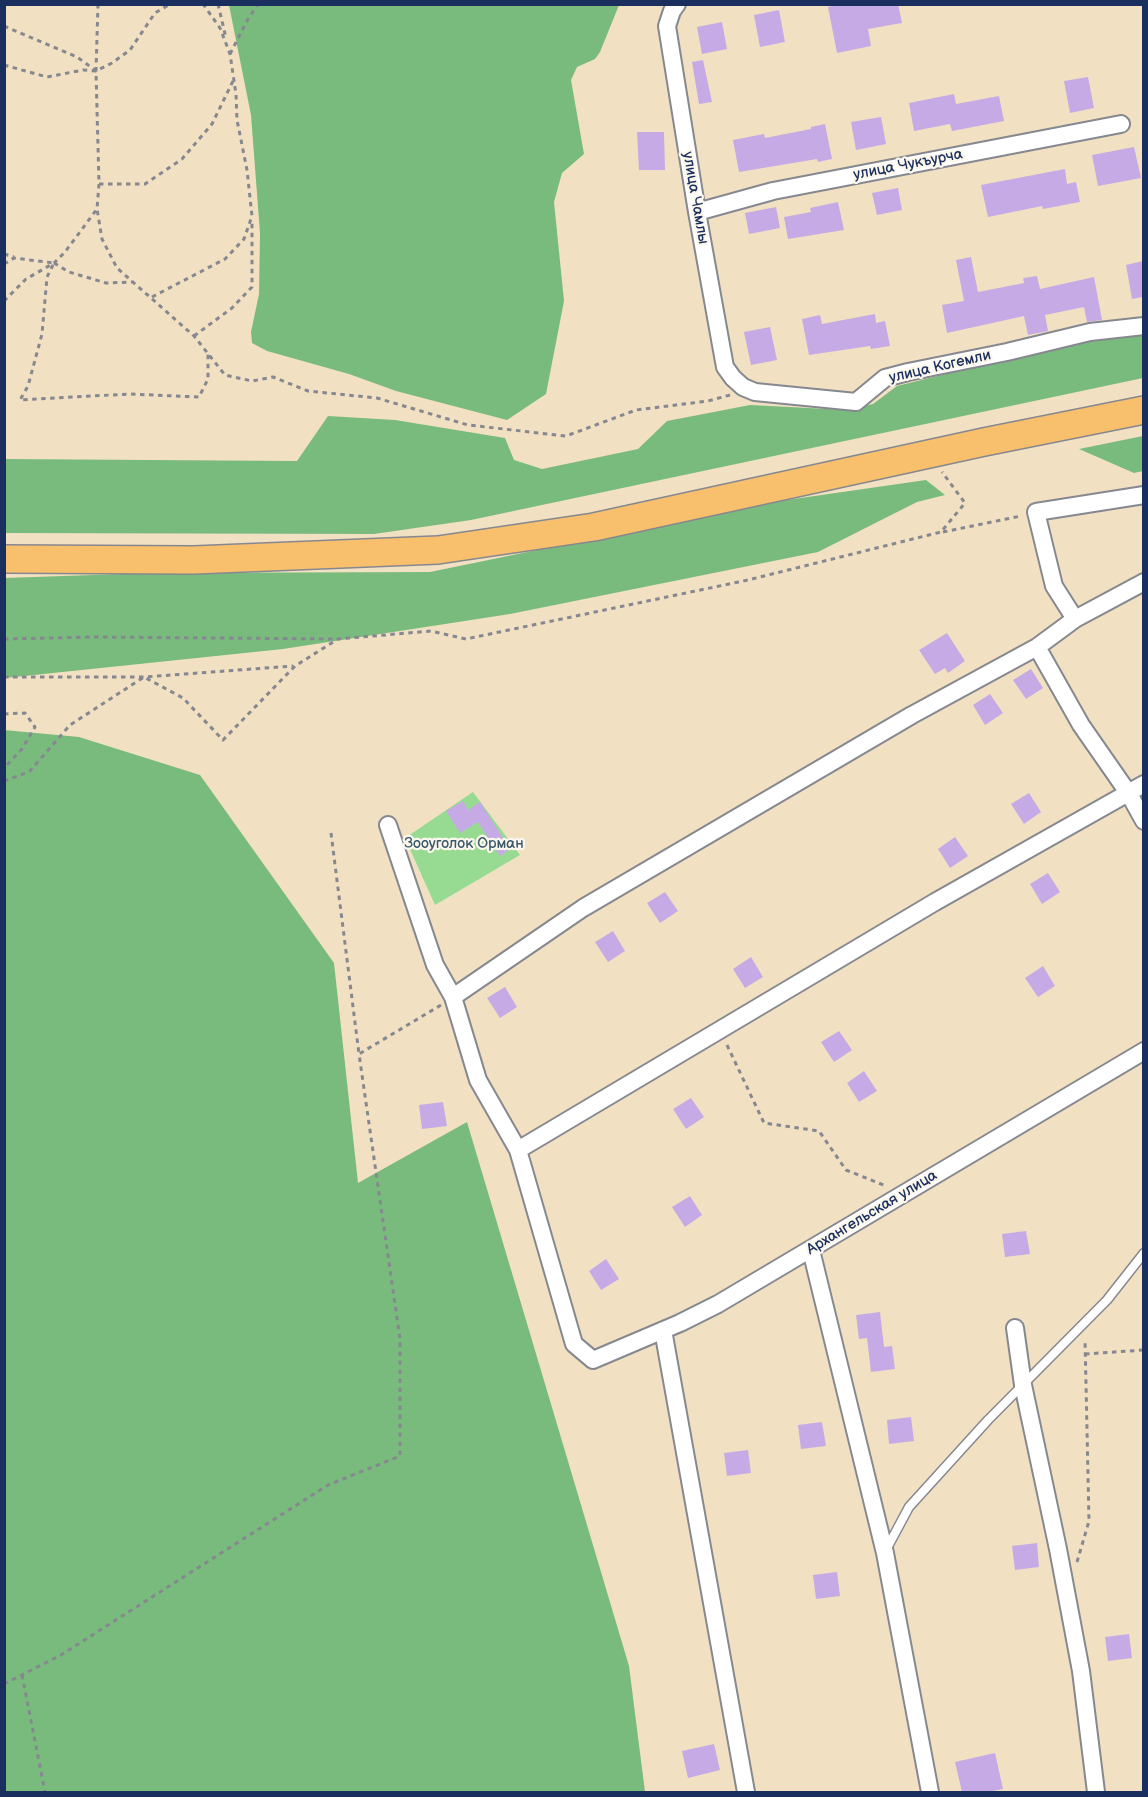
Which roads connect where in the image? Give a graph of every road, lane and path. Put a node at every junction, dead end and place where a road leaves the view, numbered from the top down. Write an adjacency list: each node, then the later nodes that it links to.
1 (98, 4): 10 (path)
2 (170, 4): 10 (path)
3 (203, 4): 8 (path)
4 (218, 4): 8 (path)
5 (258, 4): 8 (path)
6 (677, 4): 15 (street, улица Чамлы)
7 (4, 26): 10 (path)
8 (230, 54): 11 (path)
9 (4, 65): 10 (path)
10 (96, 71): 13 (path)
11 (233, 81): 13 (path); 16 (path)
12 (1120, 124): 15 (street, улица Чукъурча)
13 (99, 184): 14 (path)
14 (97, 209): 19 (path); 21 (path)
15 (697, 212): 27 (street, улица Чамлы)
16 (252, 216): 22 (path); 25 (path)
17 (4, 254): 18 (path)
18 (14, 258): 19 (path); 20 (path)
19 (54, 263): 21 (path); 23 (path); 26 (path)
20 (4, 264)
21 (132, 282): 22 (path)
22 (152, 297): 25 (path)
23 (4, 301)
24 (1143, 326): 27 (street, улица Когемли)
25 (194, 336): 26 (path)
26 (207, 353): 27 (path)
27 (743, 387)
28 (1143, 410): 29 (main road)
29 (934, 454): 32 (path); 33 (main road)
30 (1143, 495): 31 (street)
31 (1036, 512): 32 (path); 35 (street)
32 (941, 532): 37 (path)
33 (4, 559)
34 (1143, 582): 35 (street)
35 (1075, 619): 38 (street)
36 (4, 639): 37 (path)
37 (338, 639): 39 (path)
38 (1037, 647): 46 (street); 50 (street)
39 (295, 666): 41 (path); 41 (path)
40 (4, 677): 41 (path)
41 (144, 677): 44 (path)
42 (4, 714): 43 (path)
43 (4, 768)
44 (4, 781)
45 (1143, 784): 46 (street)
46 (1129, 794): 47 (street); 51 (street)
47 (1143, 821)
48 (388, 825): 50 (street)
49 (331, 833): 53 (path)
50 (453, 997): 53 (path); 54 (street)
51 (719, 1029): 54 (street); 55 (path)
52 (1143, 1051): 55 (street, Архангельская улица)
53 (359, 1054): 66 (path)
54 (518, 1150): 60 (street, Архангельская улица)
55 (905, 1194): 56 (street, Архангельская улица)
56 (811, 1250): 60 (street, Архангельская улица); 64 (street)
57 (1143, 1252): 58 (lane)
58 (1084, 1323): 62 (path); 63 (lane)
59 (1016, 1328): 63 (street)
60 (663, 1330): 69 (street)
61 (1143, 1350): 62 (path)
62 (1085, 1354): 65 (path)
63 (1023, 1385): 64 (lane); 71 (street)
64 (885, 1553): 70 (street)
65 (1076, 1565)
66 (22, 1675): 67 (path); 68 (path)
67 (4, 1684)
68 (45, 1792)
69 (746, 1792)
70 (930, 1792)
71 (1096, 1792)

